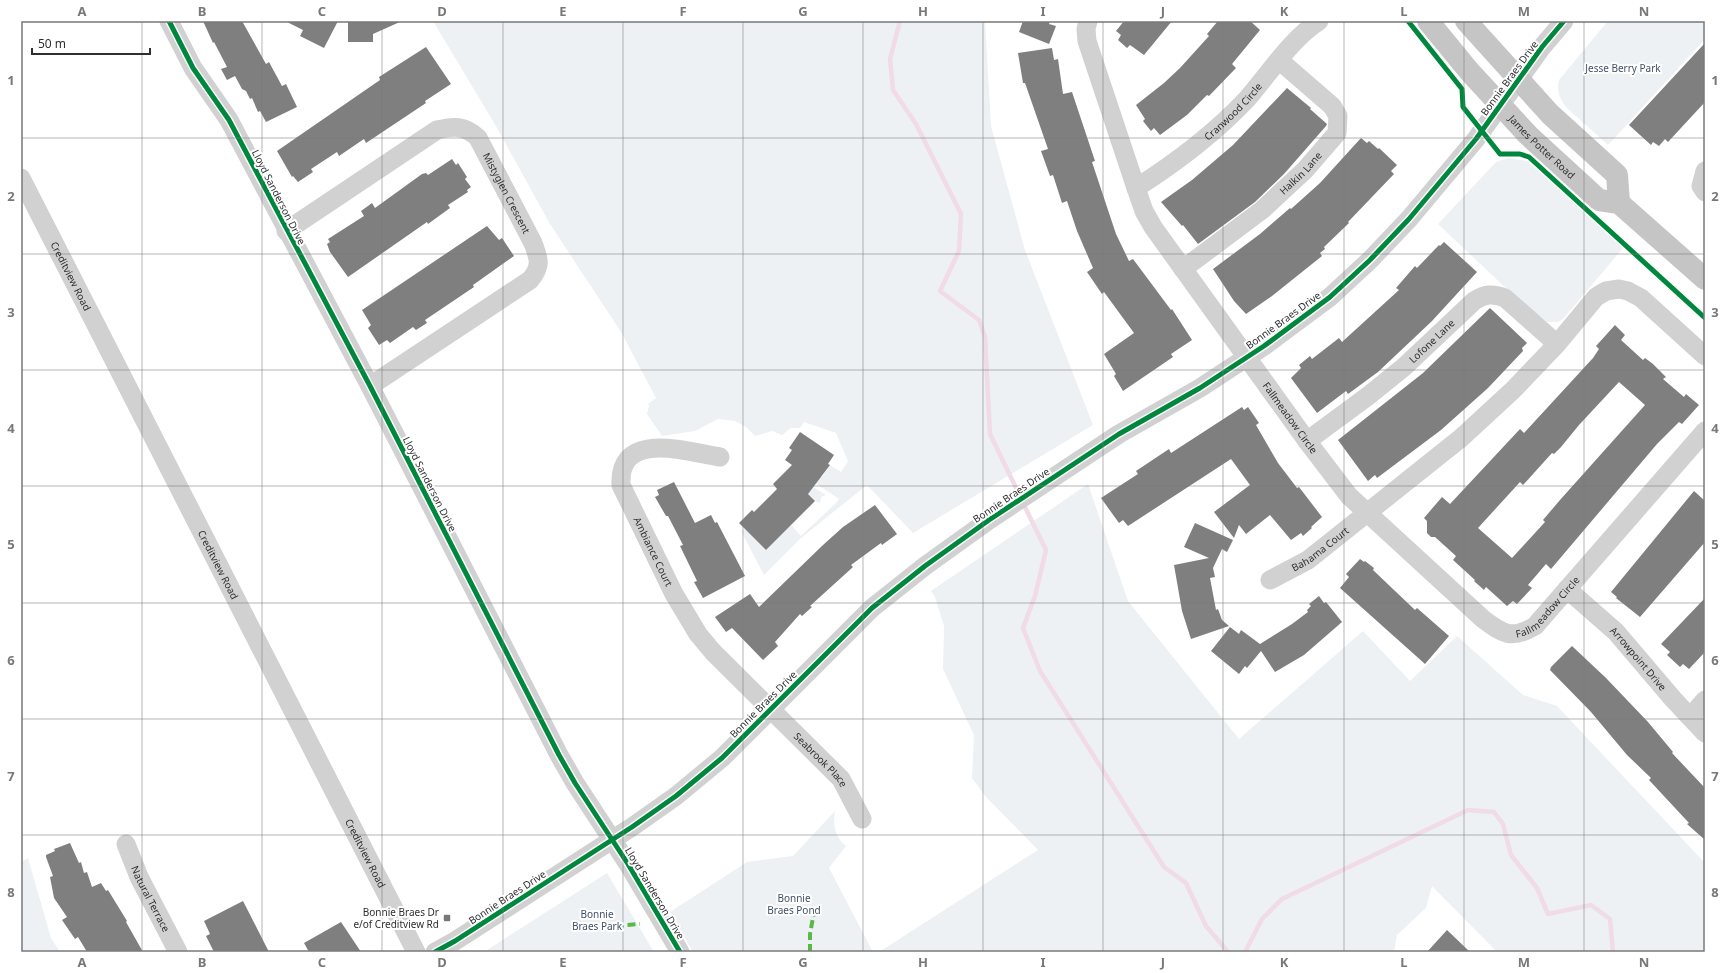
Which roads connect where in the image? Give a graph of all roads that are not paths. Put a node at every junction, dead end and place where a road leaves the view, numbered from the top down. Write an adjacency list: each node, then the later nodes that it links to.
1 (169, 21): 15 (street, Lloyd Sanderson Drive)
2 (1088, 21): 12 (street)
3 (1319, 21): 7 (street, Cranwood Circle)
4 (1428, 21): 9 (main road, James Potter Road)
5 (1466, 21): 8 (main road)
6 (1564, 21): 8 (street, Bonnie Braes Drive)
7 (1280, 61): 12 (street, Cranwood Circle); 16 (street, Halkin Lane)
8 (1518, 80): 9 (street, Bonnie Braes Drive); 14 (main road)
9 (1500, 105): 14 (main road, James Potter Road); 20 (street, Bonnie Braes Drive)
10 (1705, 171): 13 (street)
11 (21, 178): 36 (street, Creditview Road)
12 (1136, 188): 16 (street)
13 (1705, 192)
14 (1619, 203): 17 (main road)
15 (286, 231): 21 (street, Lloyd Sanderson Drive); 21 (street, Mistyglen Crescent)
16 (1183, 269): 20 (street)
17 (1705, 279)
18 (1556, 344): 19 (street); 23 (street, Lofone Lane); 25 (street)
19 (1705, 356)
20 (1246, 357): 23 (street, Fallmeadow Circle); 29 (street, Bonnie Braes Drive)
21 (370, 386): 33 (street, Lloyd Sanderson Drive)
22 (1705, 431): 27 (street, Fallmeadow Circle)
23 (1307, 441): 25 (street, Fallmeadow Circle)
24 (720, 457): 29 (street, Ambiance Court)
25 (1367, 513): 26 (street, Bahama Court); 27 (street, Fallmeadow Circle)
26 (1270, 580)
27 (1568, 588): 30 (street, Arrowpoint Drive)
28 (1705, 700): 30 (street)
29 (771, 709): 32 (street, Seabrook Place); 33 (street, Bonnie Braes Drive)
30 (1690, 718): 31 (street, Arrowpoint Drive)
31 (1705, 733)
32 (862, 819)
33 (612, 840): 37 (street, Bonnie Braes Drive); 38 (street, Lloyd Sanderson Drive)
34 (126, 844): 35 (street, Natural Terrace)
35 (178, 952)
36 (416, 952)
37 (435, 952)
38 (680, 952)

